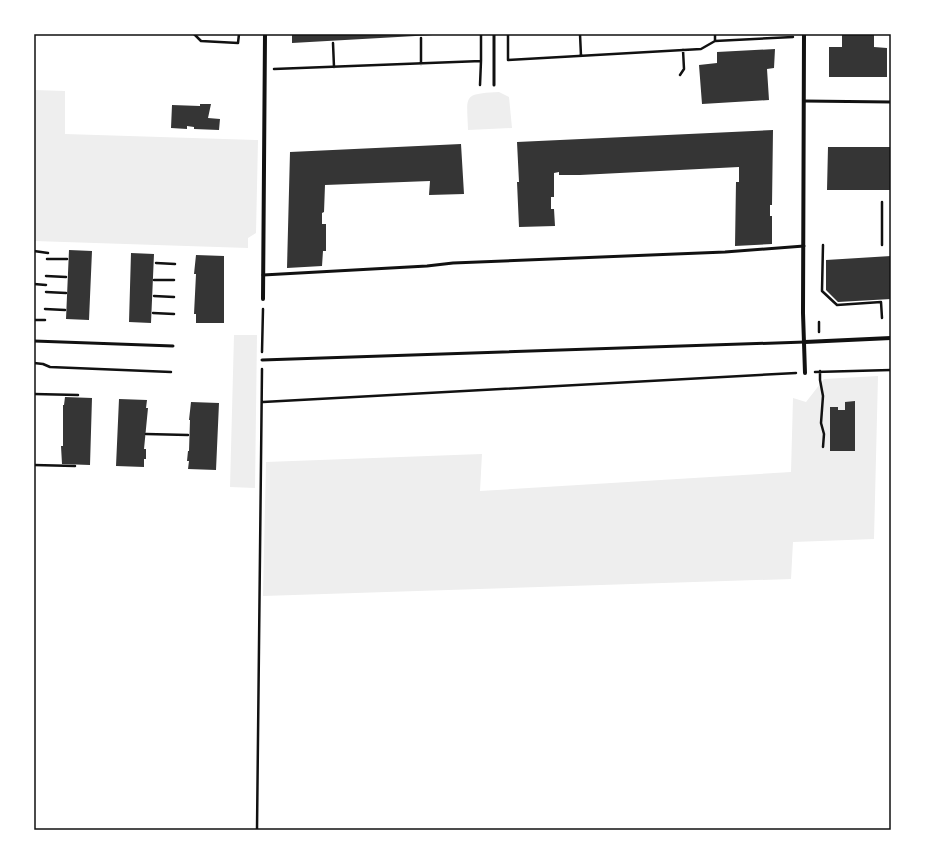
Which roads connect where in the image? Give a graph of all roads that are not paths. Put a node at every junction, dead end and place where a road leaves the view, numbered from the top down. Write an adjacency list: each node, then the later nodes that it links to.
1 (265, 34): 8 (street)
2 (494, 34): 4 (lane)
3 (804, 34): 5 (street)
4 (494, 85)
5 (804, 101): 6 (lane); 7 (street)
6 (891, 102)
7 (804, 246): 8 (lane); 12 (street)
8 (263, 274): 9 (street)
9 (263, 299)
10 (891, 338): 12 (street)
11 (34, 341): 13 (lane)
12 (805, 342): 14 (lane); 15 (street)
13 (173, 346)
14 (262, 360)
15 (805, 373)

